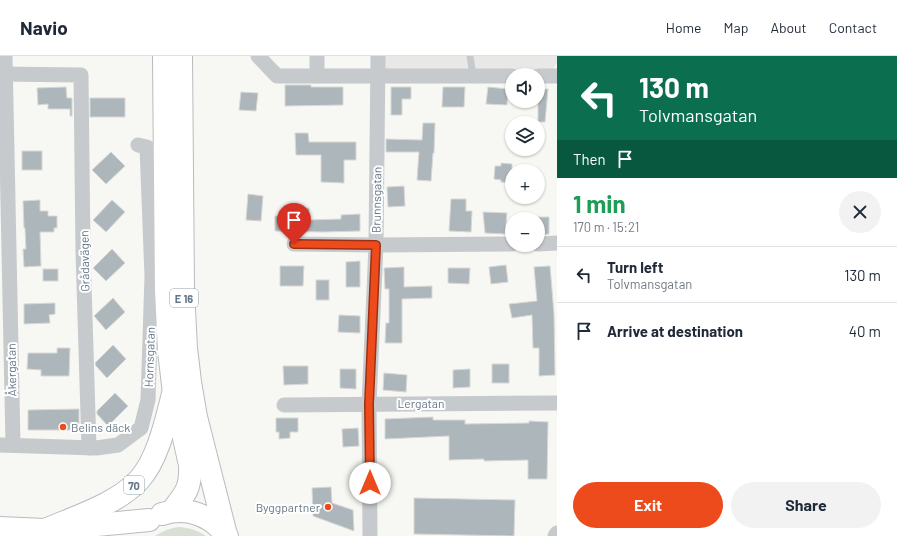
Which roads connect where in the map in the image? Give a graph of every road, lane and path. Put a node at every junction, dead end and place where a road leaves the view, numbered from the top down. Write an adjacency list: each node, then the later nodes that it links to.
1 (5, 56): 8 (street, Åkergatan)
2 (164, 56): 22 (highway, E 16)
3 (181, 56): 34 (highway, E 16)
4 (258, 56): 9 (street)
5 (317, 56): 9 (street)
6 (378, 56): 10 (street, Brunnsgatan)
7 (470, 56): 11 (lane)
8 (2, 74): 21 (street, Åkergatan); 27 (street, Grådavägen)
9 (317, 76): 10 (street)
10 (378, 76): 11 (street); 20 (street, Brunnsgatan)
11 (473, 76): 12 (street)
12 (505, 76)
13 (545, 76): 14 (street)
14 (557, 76)
15 (138, 145): 27 (street, Hornsgatan)
16 (557, 243): 19 (street)
17 (294, 244): 20 (street)
18 (505, 244): 20 (street)
19 (545, 244)
20 (376, 245): 24 (street, Brunnsgatan)
21 (5, 260): 26 (street, Åkergatan)
22 (174, 393): 28 (highway, E 16); 31 (highway, 70)
23 (557, 403): 24 (street, Lergatan)
24 (369, 404): 25 (street, Lergatan); 35 (street, Brunnsgatan)
25 (284, 405)
26 (6, 445): 27 (street, Hornsgatan)
27 (89, 448)
28 (172, 511): 29 (highway); 34 (highway)
29 (149, 520): 31 (highway, 70); 33 (highway)
30 (0, 528): 31 (highway, 70)
31 (44, 530)
32 (557, 533): 36 (street)
33 (133, 536)
34 (226, 536)
35 (370, 536)
36 (555, 536)

